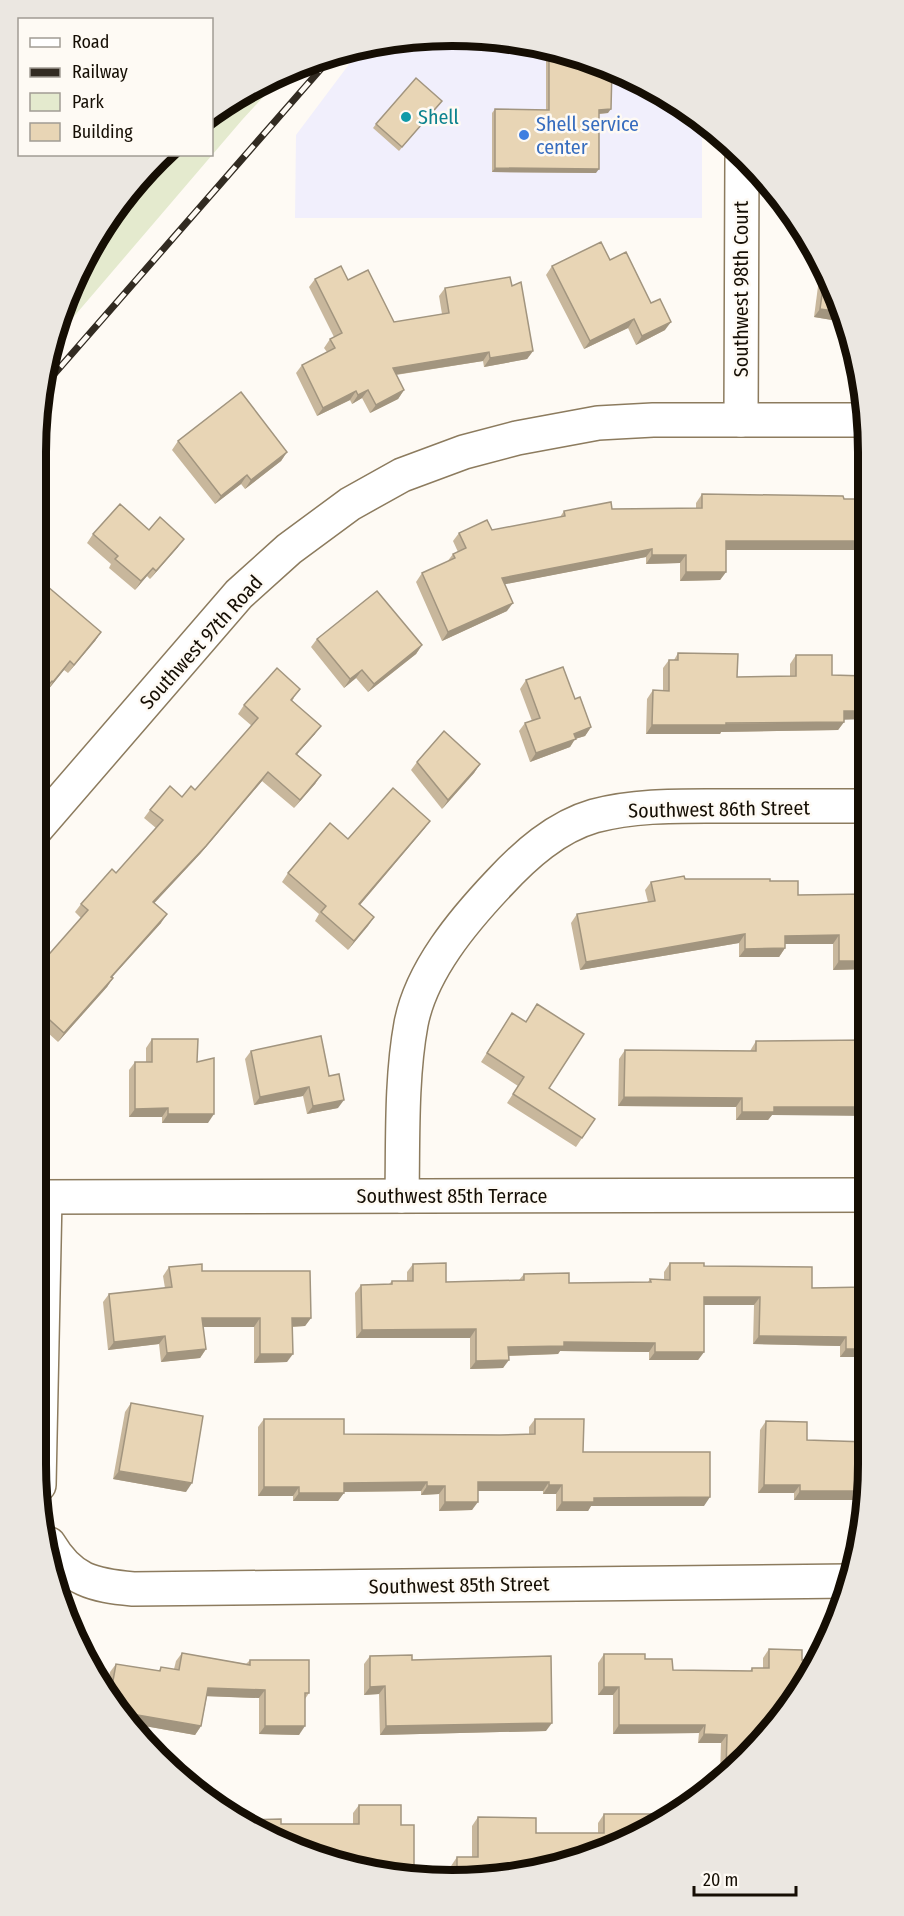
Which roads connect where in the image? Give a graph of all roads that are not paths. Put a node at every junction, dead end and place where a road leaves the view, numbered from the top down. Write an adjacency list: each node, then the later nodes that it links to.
1 (742, 168): 2 (street, Southwest 98th Court)
2 (741, 420): 3 (street, Southwest 97th Road); 5 (street, Southwest 97th Road)
3 (856, 420)
4 (858, 806): 7 (street, Southwest 86th Street)
5 (46, 817)
6 (858, 1195): 7 (street, Southwest 85th Terrace)
7 (402, 1196): 8 (street, Southwest 85th Terrace)
8 (46, 1197)
9 (58, 1558): 10 (street, Southwest 85th Street)
10 (840, 1581)

